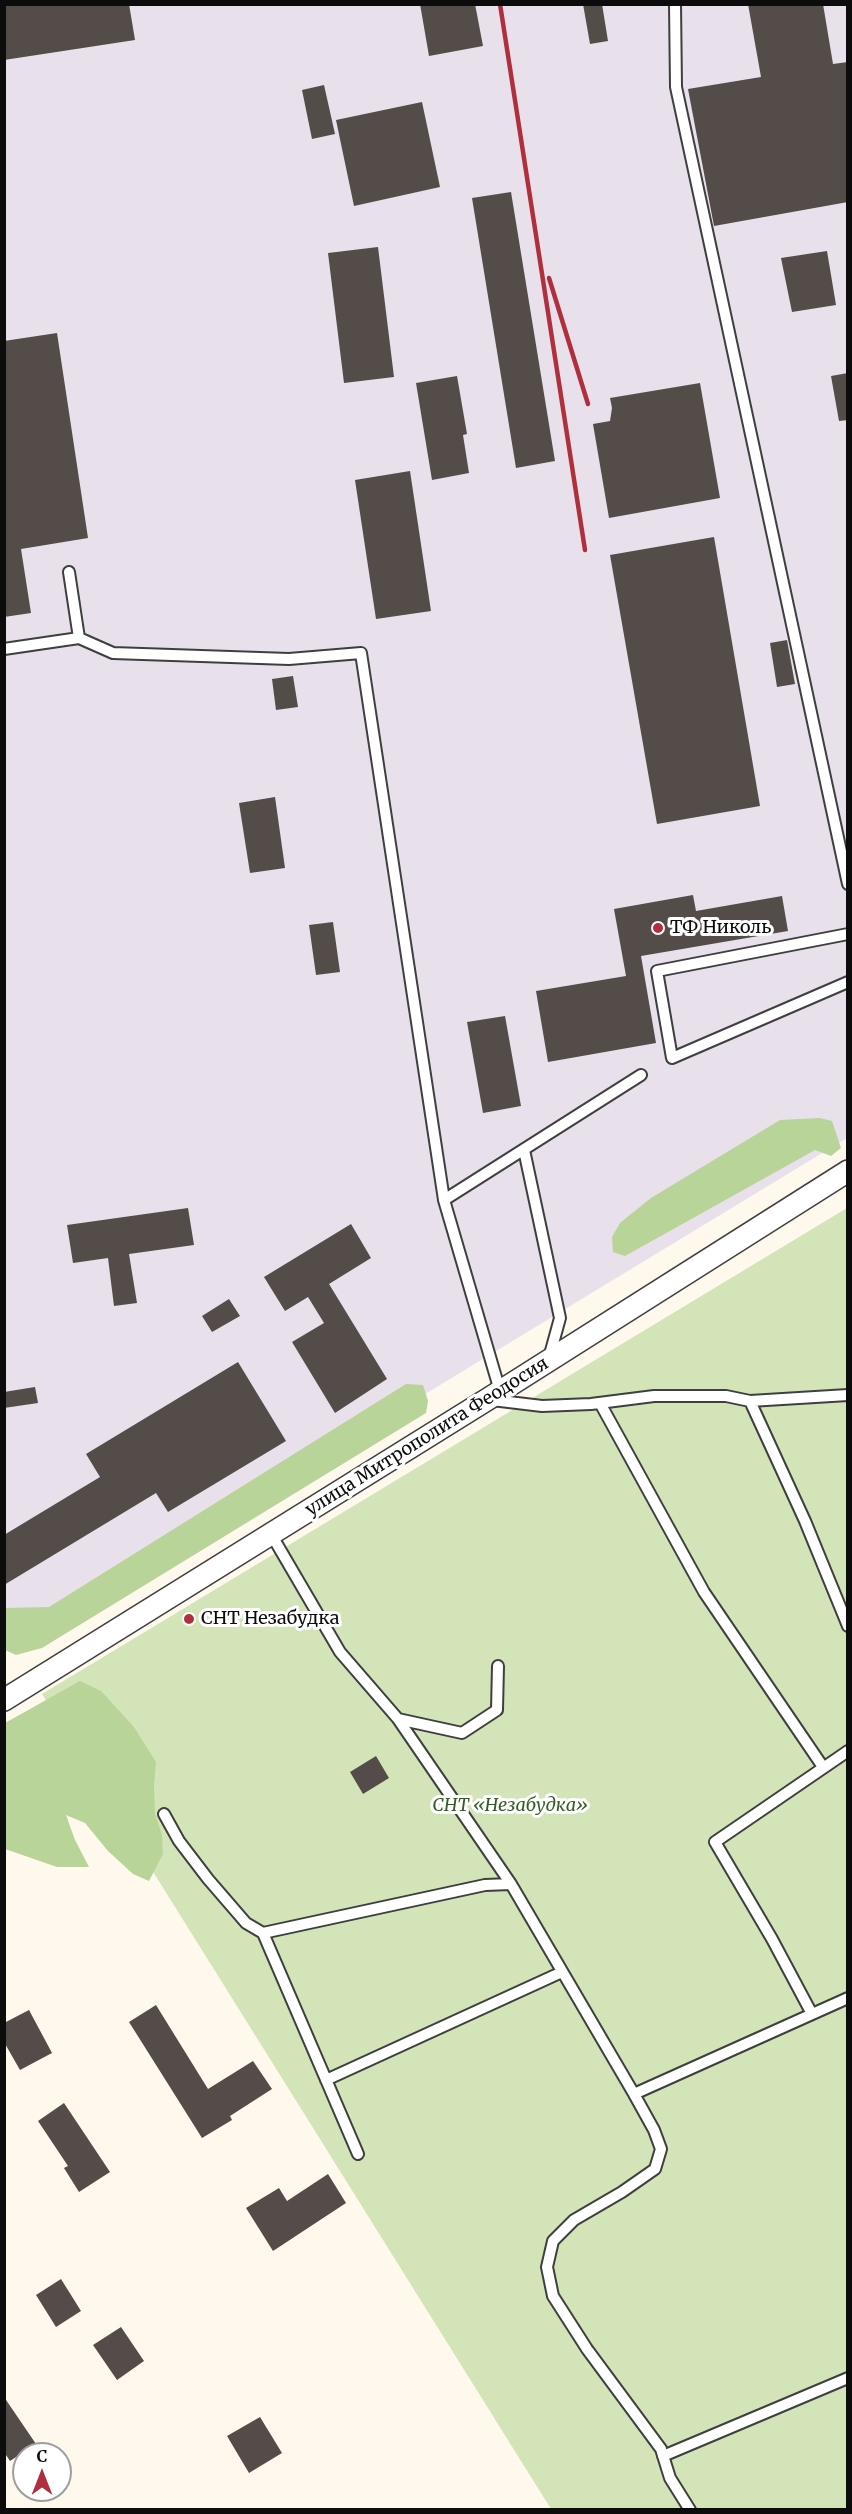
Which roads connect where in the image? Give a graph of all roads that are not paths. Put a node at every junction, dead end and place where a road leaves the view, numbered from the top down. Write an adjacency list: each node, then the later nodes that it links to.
1 (675, 4): 5 (lane)
2 (69, 572): 3 (lane)
3 (79, 638): 4 (lane); 11 (lane)
4 (4, 649)
5 (848, 884)
6 (848, 934): 7 (lane)
7 (848, 982)
8 (641, 1075): 9 (lane)
9 (524, 1150): 11 (lane); 12 (lane)
10 (848, 1171): 12 (street, улица Митрополита Феодосия)
11 (444, 1200): 13 (lane)
12 (548, 1361): 13 (street, улица Митрополита Феодосия)
13 (494, 1395): 16 (lane); 17 (street, улица Митрополита Феодосия)
14 (848, 1395): 15 (lane)
15 (750, 1401): 16 (lane); 18 (lane)
16 (600, 1403): 23 (lane)
17 (271, 1534): 20 (street, улица Митрополита Феодосия); 21 (lane)
18 (848, 1626)
19 (498, 1666): 21 (lane)
20 (4, 1700)
21 (398, 1719): 25 (lane)
22 (848, 1750): 23 (lane)
23 (823, 1767): 29 (lane)
24 (164, 1814): 26 (lane)
25 (511, 1884): 26 (lane); 27 (lane)
26 (263, 1933): 30 (lane)
27 (562, 1972): 30 (lane); 31 (lane)
28 (848, 1998): 29 (lane)
29 (812, 2014): 31 (lane)
30 (326, 2080): 32 (lane)
31 (634, 2094): 34 (lane)
32 (358, 2154)
33 (848, 2378): 34 (lane)
34 (663, 2456): 35 (lane)
35 (690, 2510)

